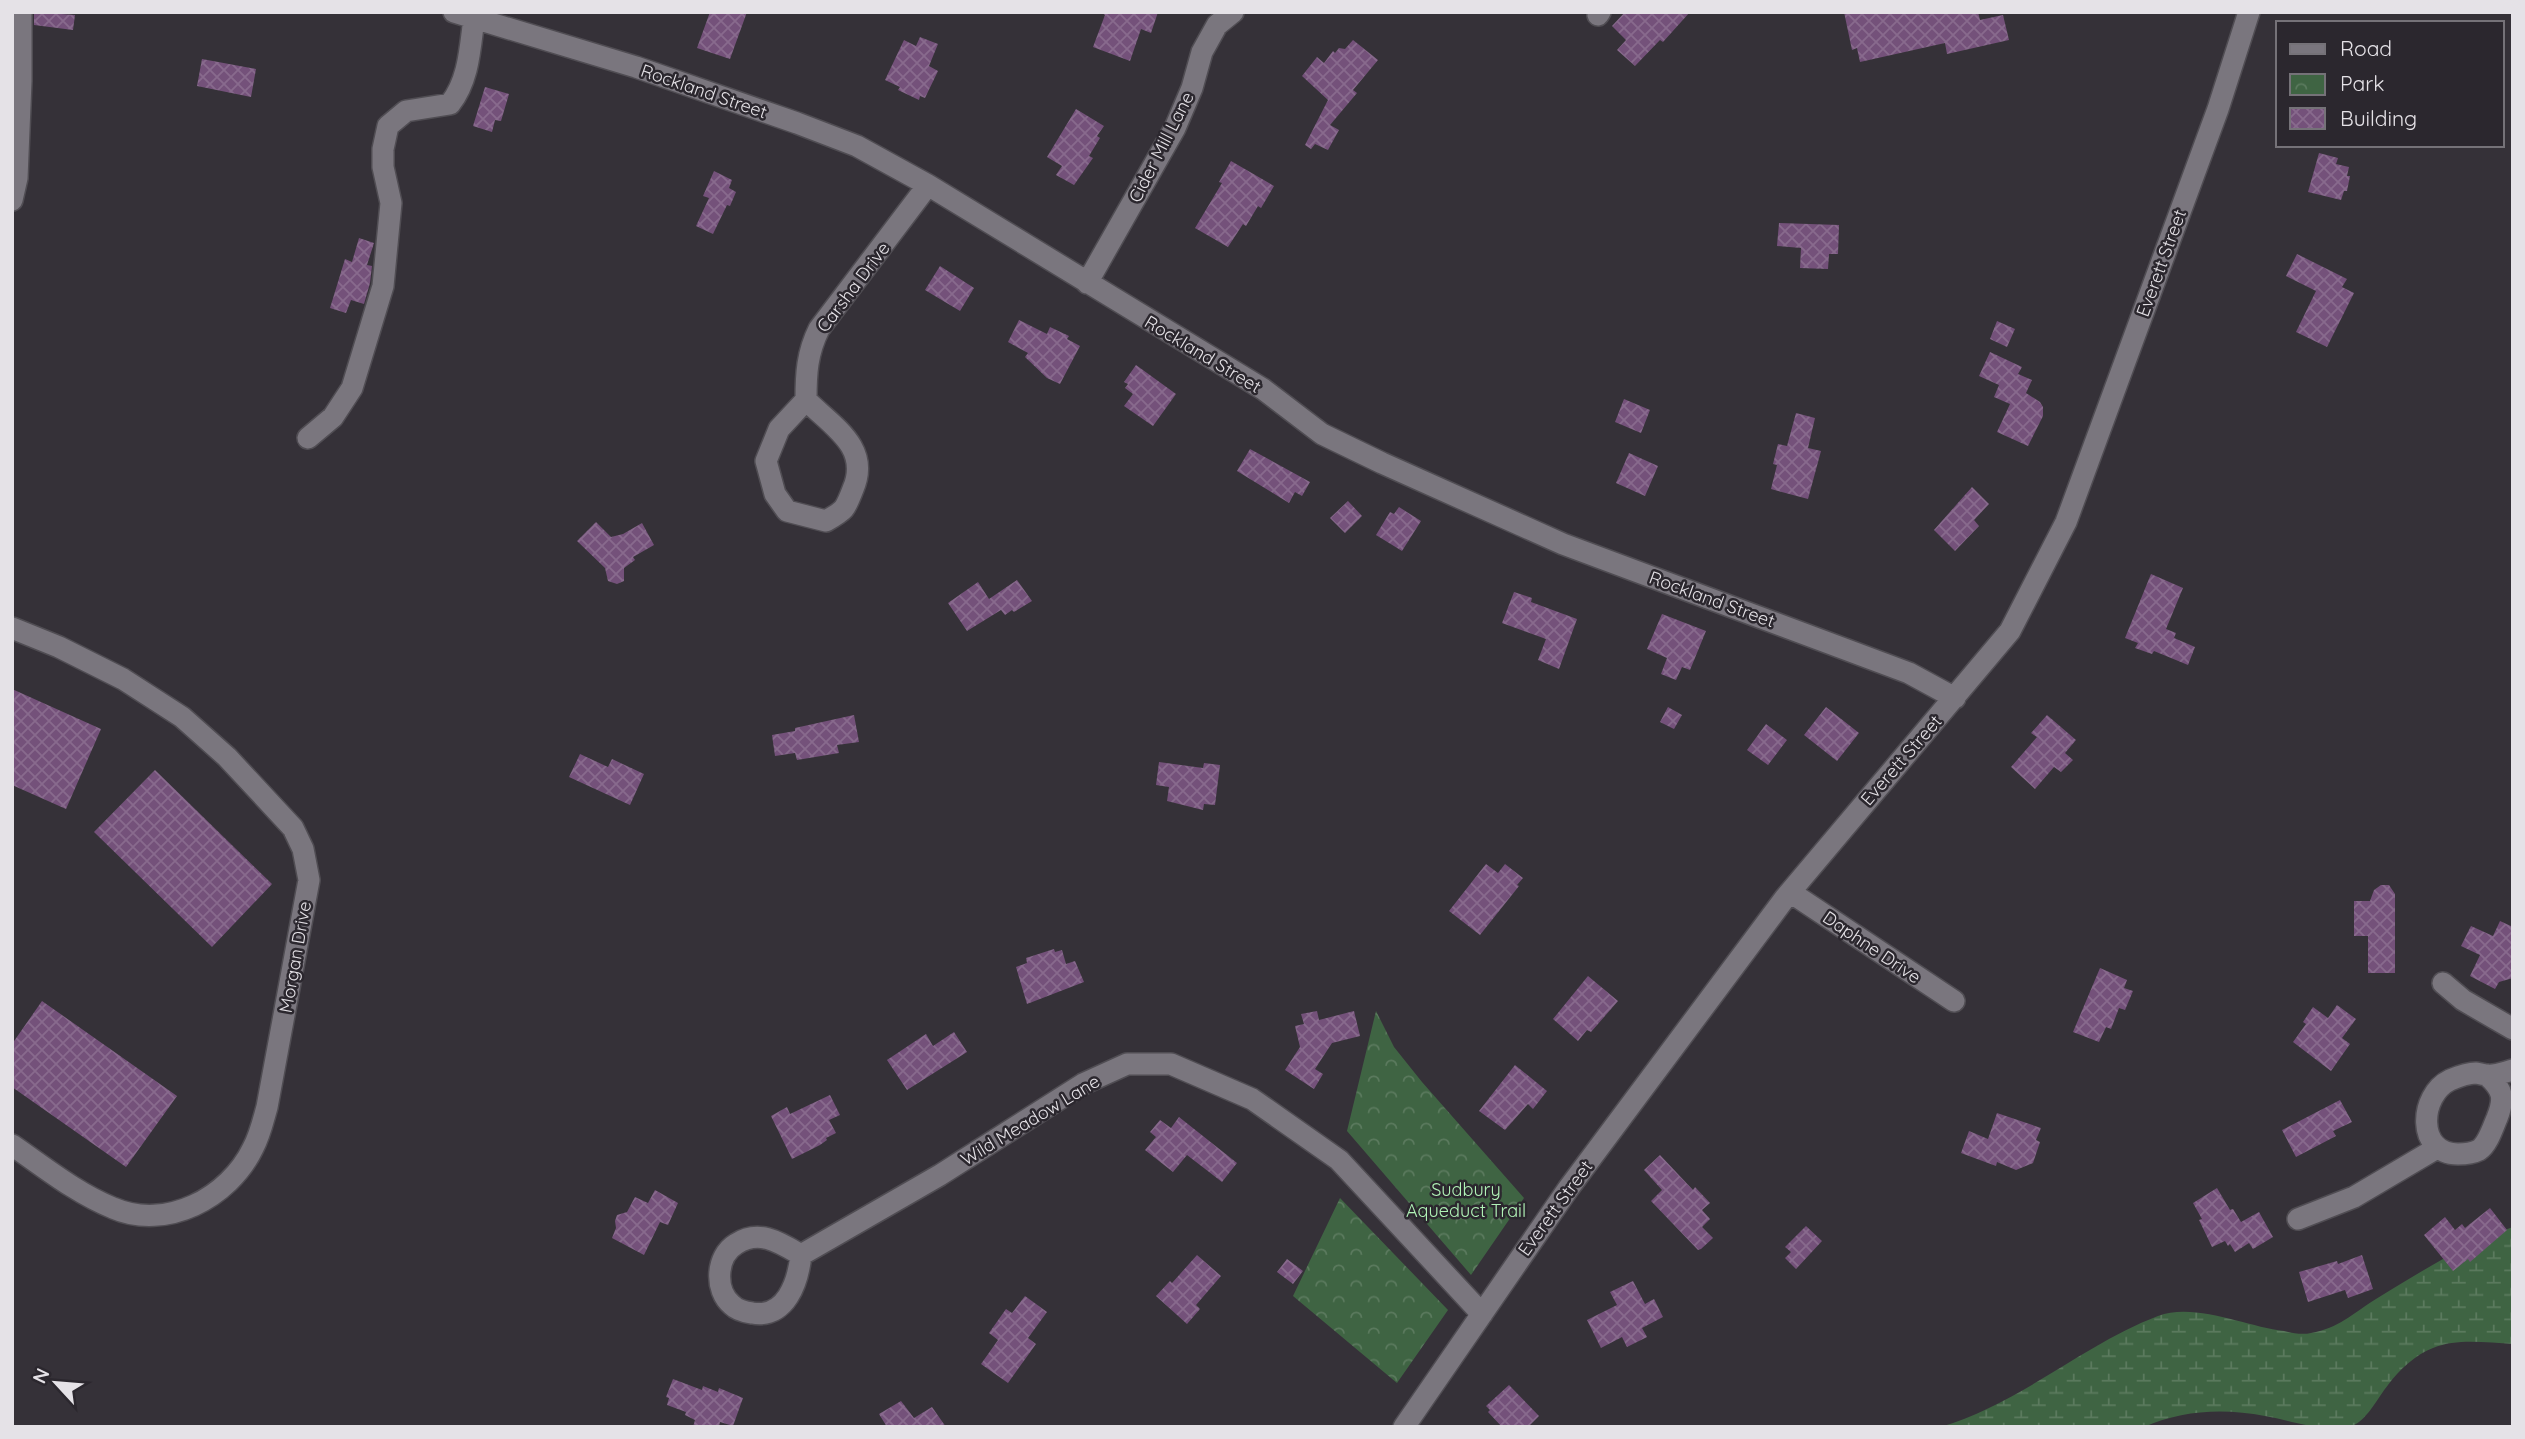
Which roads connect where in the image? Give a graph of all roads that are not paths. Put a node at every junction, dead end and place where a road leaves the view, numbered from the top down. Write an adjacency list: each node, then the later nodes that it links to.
1 (21, 12): 6 (street)
2 (1233, 12): 7 (street, Cider Mill Lane)
3 (2249, 12): 11 (street, Everett Street)
4 (478, 16): 5 (street, Rockland Street); 9 (street)
5 (929, 185): 7 (street, Rockland Street); 8 (street, Carsha Drive)
6 (12, 200)
7 (1087, 283): 11 (street, Rockland Street)
8 (806, 400): 8 (street)
9 (309, 438)
10 (12, 628): 18 (street, Morgan Drive)
11 (1955, 698): 12 (street, Everett Street)
12 (1790, 892): 14 (street, Daphne Drive); 22 (street, Everett Street)
13 (2443, 983): 15 (street)
14 (1954, 1002)
15 (2513, 1029)
16 (2513, 1070): 17 (street)
17 (2488, 1076): 19 (street); 19 (street)
18 (12, 1144)
19 (2437, 1148): 20 (street)
20 (2298, 1219)
21 (801, 1255): 22 (street, Wild Meadow Lane)
22 (1482, 1314): 23 (street, Everett Street)
23 (1404, 1427)

